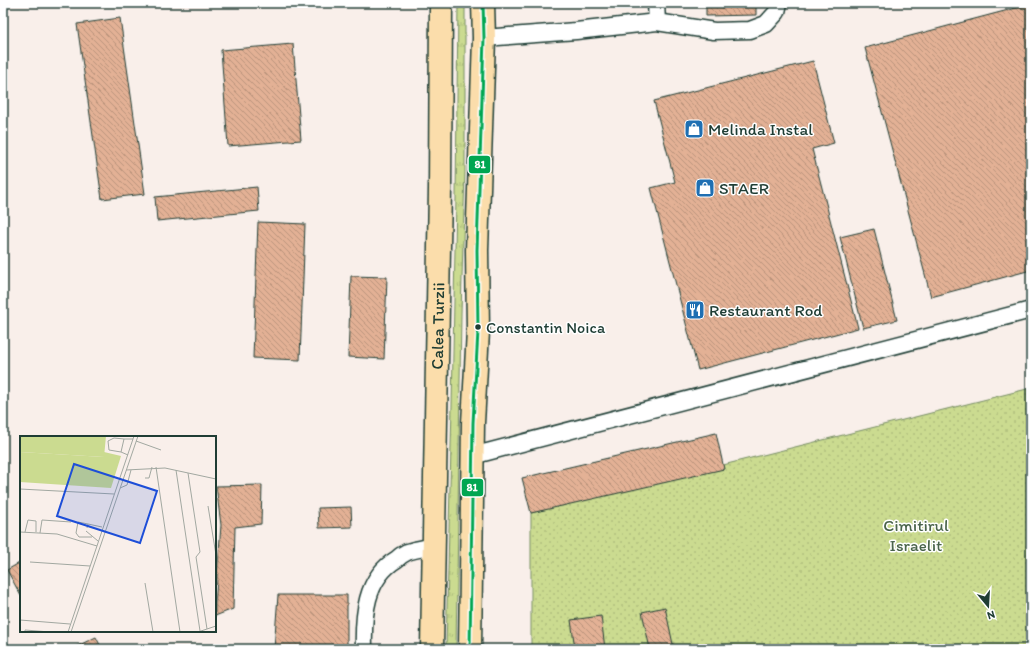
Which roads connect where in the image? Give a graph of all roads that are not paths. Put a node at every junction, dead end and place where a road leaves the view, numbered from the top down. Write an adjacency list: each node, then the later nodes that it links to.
1 (442, 3): 9 (main road, Calea Turzii)
2 (483, 3): 6 (main road)
3 (656, 3): 5 (lane)
4 (779, 3): 5 (lane)
5 (657, 22): 6 (lane)
6 (484, 38): 8 (main road)
7 (1031, 310): 8 (lane)
8 (472, 456): 12 (main road)
9 (434, 546): 10 (lane); 11 (main road, Calea Turzii)
10 (364, 649)
11 (432, 649)
12 (470, 649)

